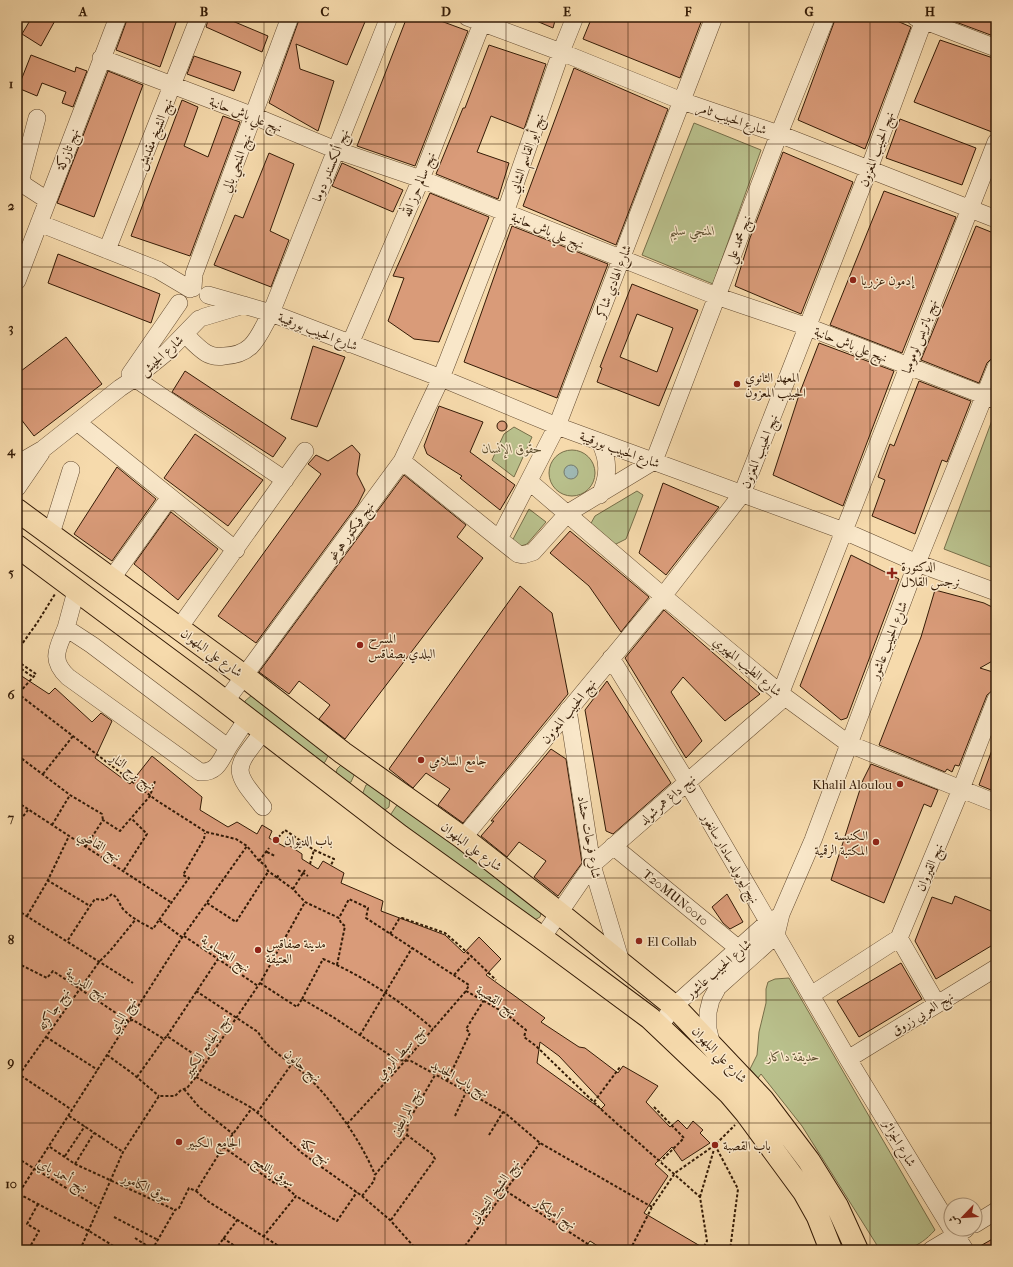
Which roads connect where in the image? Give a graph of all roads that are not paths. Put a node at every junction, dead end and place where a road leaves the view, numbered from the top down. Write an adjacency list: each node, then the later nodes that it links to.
1 (118, 17): 12 (street, نهج تازركة)
2 (199, 17): 13 (street, نهج الشيخ مقديش)
3 (290, 17): 15 (street, نهج المنجي بالي)
4 (389, 17): 19 (street, نهج ألكسندر دوما)
5 (575, 17): 11 (street, نهج أبو القاسم الشابي)
6 (714, 17): 14 (street, شارع الهادي شاكر)
7 (826, 17): 17 (street, نهج محمد علي)
8 (921, 18): 10 (street); 20 (street, نهج الحبيب المعزون)
9 (474, 20): 11 (street, شارع الحبيب ثامر); 21 (street, نهج سالم حرز الله)
10 (996, 48)
11 (561, 52): 14 (street, شارع الحبيب ثامر); 24 (street, نهج أبو القاسم الشابي)
12 (101, 58): 13 (street, نهج علي باش حانبة); 22 (street, نهج تازركة)
13 (173, 86): 15 (street, نهج علي باش حانبة); 27 (street, نهج الشيخ مقديش)
14 (682, 101): 17 (street, شارع الحبيب ثامر); 28 (street, شارع الهادي شاكر)
15 (254, 116): 19 (street, نهج علي باش حانبة); 30 (street, نهج المنجي بالي)
16 (37, 118): 22 (street)
17 (779, 134): 20 (street, شارع الحبيب ثامر); 31 (street, نهج محمد علي)
18 (996, 142): 23 (street, نهج باتريس لومومبا)
19 (336, 150): 21 (street, نهج علي باش حانبة); 33 (street, نهج ألكسندر دوما)
20 (869, 169): 23 (street, شارع الحبيب ثامر); 35 (street, نهج الحبيب المعزون)
21 (421, 179): 24 (street, نهج علي باش حانبة); 37 (street, نهج سالم حرز الله)
22 (47, 200): 26 (street, نهج تازركة)
23 (969, 208): 25 (street, شارع الحبيب ثامر); 38 (street, نهج باتريس لومومبا)
24 (505, 213): 28 (street, نهج علي باش حانبة); 40 (street, نهج أبو القاسم الشابي)
25 (996, 219)
26 (39, 223): 27 (street, شارع الحبيب بورقيبة); 29 (street, نهج تازركة)
27 (107, 250): 30 (street, شارع الحبيب بورقيبة)
28 (621, 260): 31 (street, نهج علي باش حانبة); 44 (street, شارع الهادي شاكر)
29 (17, 281)
30 (190, 295): 32 (street, شارع الحبيب بورقيبة); 34 (street, نهج المنجي بالي); 34 (street); 41 (street, شارع الجيش)
31 (716, 296): 35 (street, نهج علي باش حانبة); 49 (street, نهج محمد علي)
32 (244, 305): 33 (street, شارع الحبيب بورقيبة); 34 (street)
33 (270, 313): 36 (street, نهج ألكسندر دوما); 37 (street, شارع الحبيب بورقيبة)
34 (201, 318): 36 (street, شارع الجيش)
35 (808, 327): 38 (street, نهج علي باش حانبة); 55 (street, نهج الحبيب المعزون)
36 (185, 334): 41 (street, شارع الجيش)
37 (350, 344): 40 (street, شارع الحبيب بورقيبة)
38 (908, 365): 42 (street, نهج علي باش حانبة); 60 (street, نهج باتريس لومومبا)
39 (996, 367): 42 (street, شارع الحبيب عاشور)
40 (441, 378): 44 (street, شارع الحبيب بورقيبة); 48 (street, نهج فيكتور هوغو)
41 (128, 380): 43 (street, شارع الجيش); 52 (street)
42 (990, 398): 65 (street, شارع الحبيب عاشور)
43 (77, 422): 46 (street, شارع الجيش); 57 (street)
44 (557, 426): 45 (street, شارع الحبيب بورقيبة); 53 (street, شارع الهادي شاكر)
45 (600, 442): 49 (street, شارع الحبيب بورقيبة); 56 (street)
46 (43, 450): 50 (street, شارع الجيش); 54 (street, شارع الجيش)
47 (305, 451): 52 (street)
48 (402, 461): 62 (street); 73 (street, نهج فيكتور هوغو)
49 (654, 461): 55 (street, شارع الحبيب بورقيبة); 56 (street)
50 (17, 464)
51 (71, 470): 61 (street)
52 (285, 480): 64 (street)
53 (530, 482): 59 (street, شارع الطيب المهيري); 62 (street, شارع الهادي شاكر)
54 (17, 488)
55 (742, 494): 60 (street, شارع الحبيب بورقيبة); 69 (street, نهج الحبيب المعزون)
56 (600, 495): 59 (street)
57 (170, 497): 64 (street); 66 (street)
58 (17, 510): 61 (main road, شارع علي البلهوان)
59 (568, 513): 62 (street); 69 (street, شارع الطيب المهيري)
60 (844, 531): 65 (street, شارع الحبيب بورقيبة); 74 (street, نهج داغ همرشولد)
61 (51, 534): 66 (main road, شارع علي البلهوان)
62 (499, 539)
63 (17, 546): 67 (main road, شارع علي البلهوان)
64 (236, 550): 71 (street)
65 (917, 563): 68 (street, شارع الحبيب بورقيبة); 79 (street, شارع الحبيب عاشور)
66 (112, 578): 71 (main road, شارع علي البلهوان)
67 (70, 586): 70 (street); 76 (main road, شارع علي البلهوان)
68 (996, 592)
69 (663, 596): 72 (street, نهج الحبيب المعزون); 74 (street, شارع الطيب المهيري)
70 (66, 628): 80 (street); 80 (street)
71 (179, 628): 73 (main road, شارع علي البلهوان)
72 (611, 658): 77 (street, نهج الحبيب المعزون); 84 (street, نهج ليوبولد سادار سانغور)
73 (244, 676): 76 (street, نهج فيكتور هوغو); 81 (main road, شارع علي البلهوان)
74 (783, 694): 79 (street, شارع الطيب المهيري); 84 (street, نهج داغ همرشولد)
75 (996, 699): 85 (street, نهج القيروان)
76 (225, 702): 78 (main road, شارع علي البلهوان)
77 (568, 710): 89 (street, نهج الحبيب المعزون); 91 (street, شارع فرحات حشاد)
78 (255, 726): 80 (street); 83 (main road, شارع علي البلهوان); 88 (street)
79 (849, 744): 85 (street, شارع الطيب المهيري); 93 (street, شارع الحبيب عاشور)
80 (229, 746)
81 (343, 753): 82 (main road, شارع علي البلهوان); 83 (main road)
82 (368, 771): 86 (main road); 89 (main road, شارع علي البلهوان)
83 (324, 778): 86 (main road, شارع علي البلهوان)
84 (687, 782): 90 (street, نهج داغ همرشولد); 93 (street, نهج ليوبولد سادار سانغور)
85 (961, 789): 87 (street, شارع الطيب المهيري); 95 (street, نهج القيروان)
86 (350, 797): 94 (main road, شارع علي البلهوان)
87 (996, 803)
88 (263, 807)
89 (463, 838): 92 (main road, شارع علي البلهوان)
90 (613, 846): 91 (street, نهج داغ همرشولد); 96 (street, T20MUN0010)
91 (592, 865): 92 (street, نهج داغ همرشولد); 97 (street, شارع فرحات حشاد)
92 (559, 913): 94 (street, نهج داغ همرشولد); 97 (main road, شارع علي البلهوان)
93 (775, 924): 96 (street, شارع الحبيب عاشور); 99 (street, نهج ليوبولد سادار سانغور); 103 (street, شارع الحبيب عاشور)
94 (542, 938): 102 (main road, شارع علي البلهوان)
95 (900, 938): 99 (street); 100 (street)
96 (739, 949): 101 (street, شارع الحبيب عاشور)
97 (621, 962): 101 (main road, شارع علي البلهوان)
98 (996, 968): 100 (street, نهج العربي زروق)
99 (811, 995): 104 (street, نهج ليوبولد سادار سانغور)
100 (937, 1004): 104 (street, نهج العربي زروق)
101 (674, 1006): 102 (street, شارع الحبيب عاشور); 103 (main road, شارع علي البلهوان)
102 (659, 1027): 110 (main road, شارع علي البلهوان)
103 (712, 1046): 111 (main road, شارع علي البلهوان)
104 (848, 1059): 105 (street, شارع الجزائر)
105 (943, 1209)
106 (996, 1211): 107 (street)
107 (983, 1219)
108 (947, 1237): 112 (street)
109 (959, 1237): 113 (street, شارع الجزائر)
110 (831, 1250)
111 (858, 1250)
112 (931, 1250)
113 (965, 1250)

